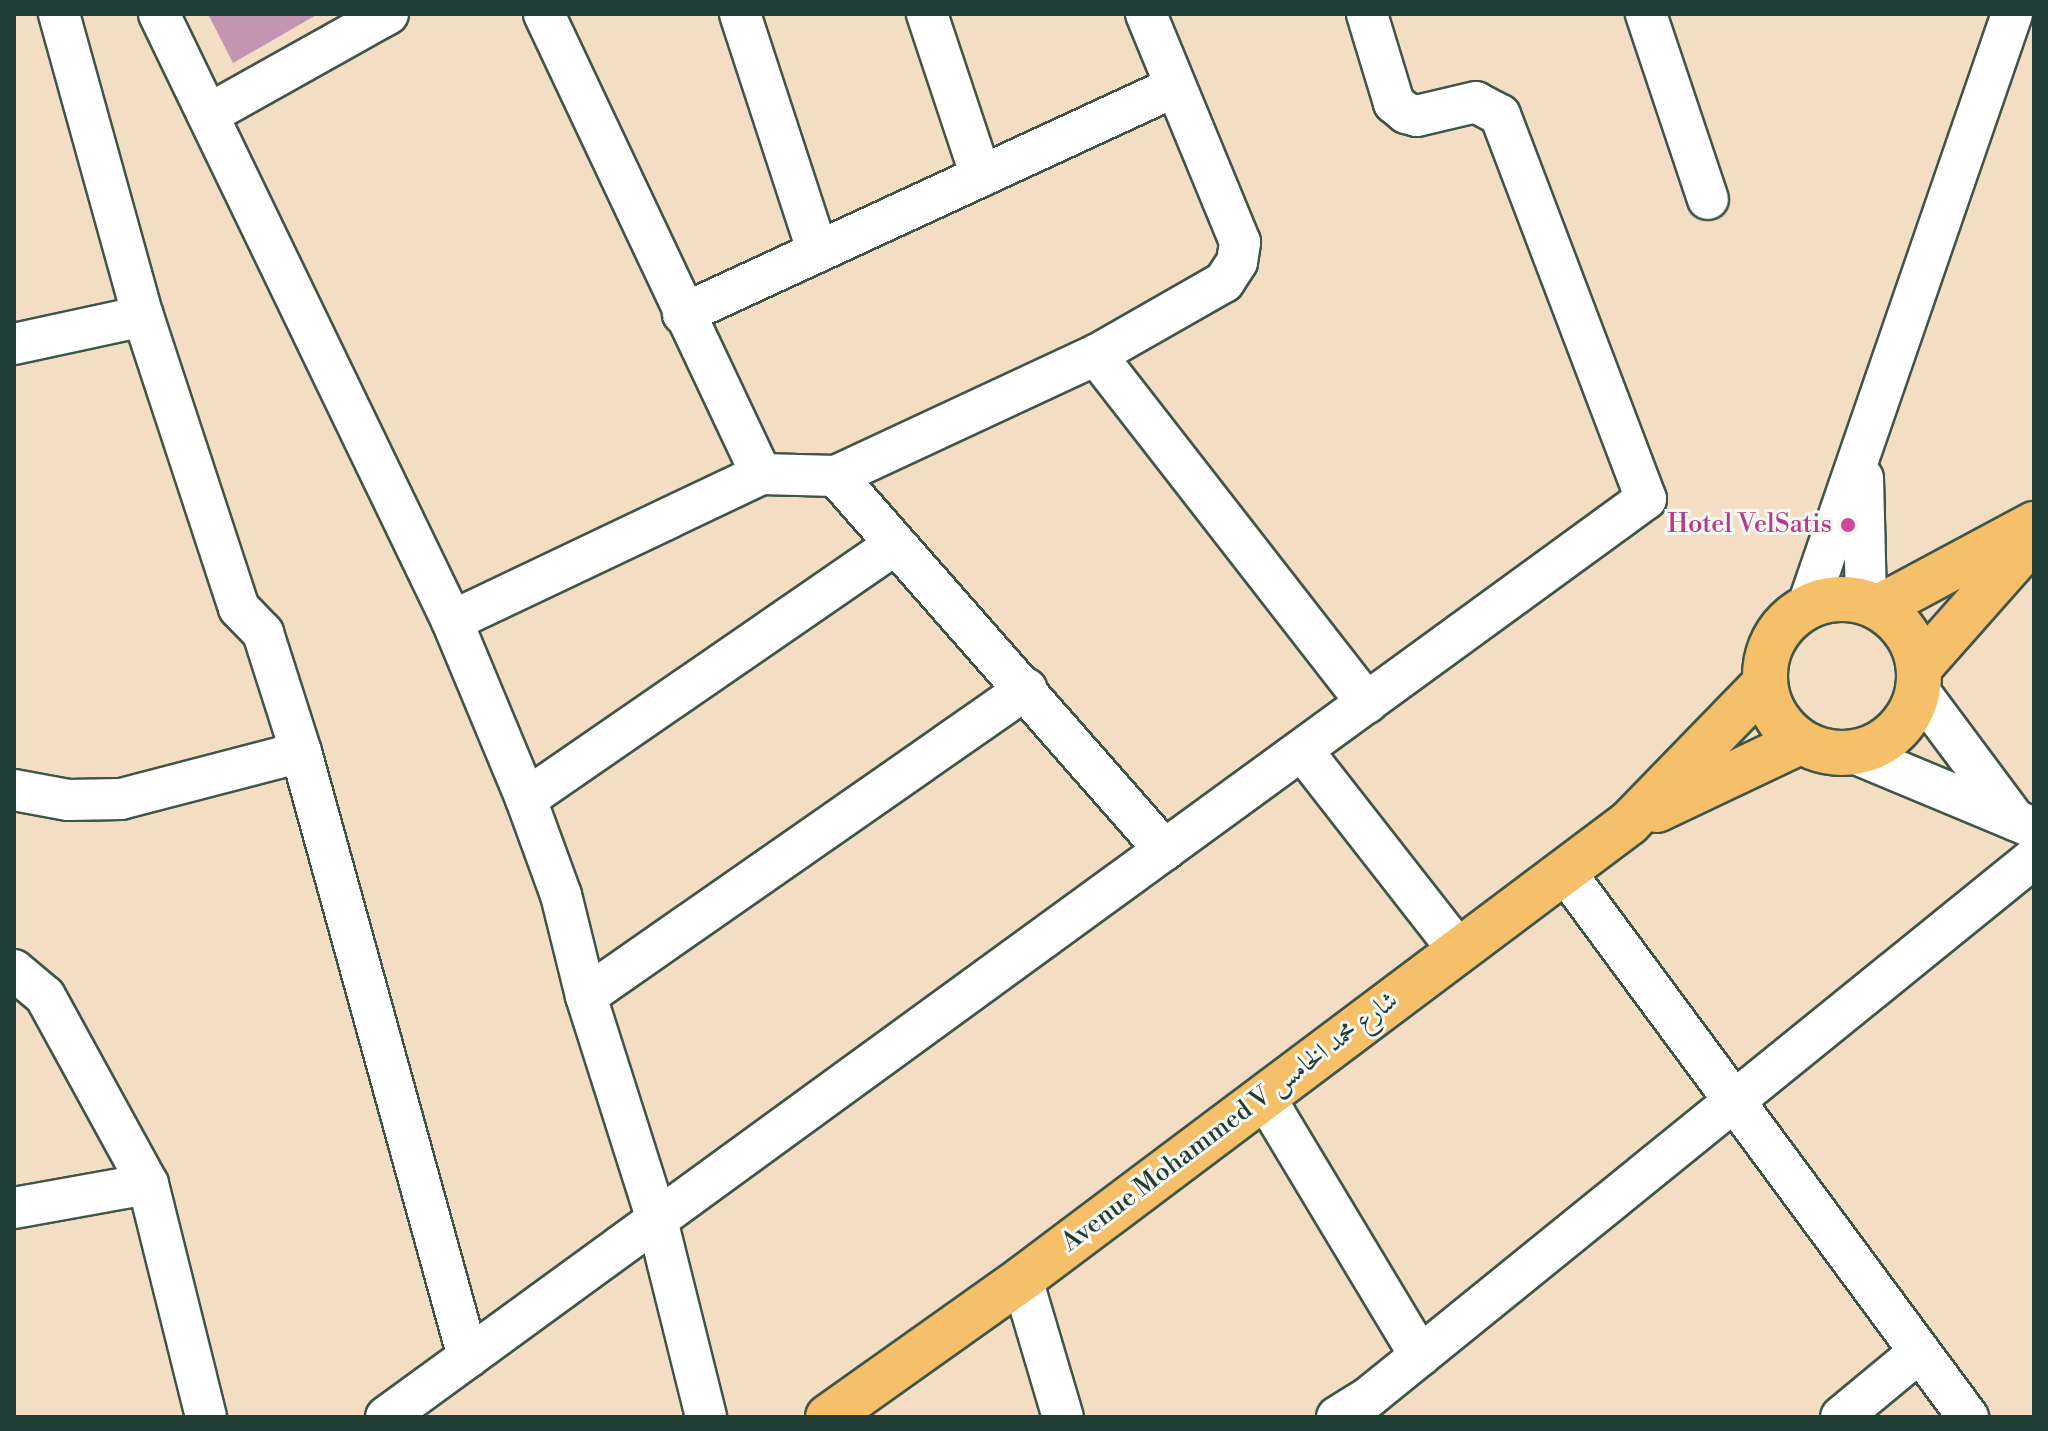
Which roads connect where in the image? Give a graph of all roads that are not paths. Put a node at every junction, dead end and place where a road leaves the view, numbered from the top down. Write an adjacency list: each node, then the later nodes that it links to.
1 (59, 14): 17 (street)
2 (159, 14): 12 (street)
3 (544, 14): 16 (street)
4 (740, 14): 15 (street)
5 (927, 14): 13 (street)
6 (1146, 14): 11 (street)
7 (1367, 14): 32 (street)
8 (1646, 14): 14 (street)
9 (2012, 14): 20 (street)
10 (376, 16): 12 (street)
11 (1174, 87): 13 (street); 19 (street)
12 (209, 114): 28 (street)
13 (981, 176): 15 (street)
14 (1708, 199)
15 (818, 252): 16 (street)
16 (683, 314): 21 (street)
17 (143, 316): 18 (street); 35 (street)
18 (14, 344)
19 (1096, 355): 22 (street); 32 (street)
20 (1862, 454): 26 (street); 27 (street)
21 (761, 474): 22 (street); 28 (street)
22 (836, 476): 25 (street)
23 (2034, 524): 27 (main road)
24 (2034, 538): 29 (main road)
25 (894, 545): 31 (street); 38 (street)
26 (1808, 605): 27 (main road); 30 (main road)
27 (1873, 605): 29 (main road)
28 (452, 621): 38 (street)
29 (1920, 679): 36 (main road); 40 (street)
30 (1764, 684): 33 (main road); 39 (main road, Avenue Mohammed V شارع محمد الخامس)
31 (1026, 689): 41 (street); 46 (street)
32 (1367, 703): 34 (street)
33 (1800, 742): 36 (main road); 39 (main road, Avenue Mohammed V شارع محمد الخامس)
34 (1302, 750): 41 (street); 44 (street)
35 (301, 752): 37 (street); 55 (street)
36 (1854, 753): 40 (street)
37 (14, 790)
38 (526, 799): 46 (street)
39 (1629, 823): 43 (main road, Avenue Mohammed V شارع محمد الخامس)
40 (2024, 824)
41 (1165, 850): 51 (street)
42 (2034, 858): 48 (street)
43 (1565, 872): 44 (main road, Avenue Mohammed V شارع محمد الخامس); 48 (street)
44 (1458, 950): 47 (main road, Avenue Mohammed V شارع محمد الخامس)
45 (14, 970): 49 (street)
46 (586, 996): 51 (street)
47 (1264, 1096): 52 (main road, Avenue Mohammed V شارع محمد الخامس); 54 (street)
48 (1735, 1100): 53 (street); 54 (street)
49 (148, 1184): 50 (street); 57 (street)
50 (14, 1208)
51 (657, 1220): 55 (street); 59 (street)
52 (1022, 1279): 60 (main road, Avenue Mohammed V شارع محمد الخامس); 61 (street)
53 (1917, 1354): 62 (street); 63 (street)
54 (1420, 1356): 56 (street)
55 (468, 1357): 58 (street)
56 (1362, 1410)
57 (205, 1417)
58 (386, 1417)
59 (706, 1417)
60 (828, 1417)
61 (1063, 1417)
62 (1841, 1417)
63 (1968, 1417)

